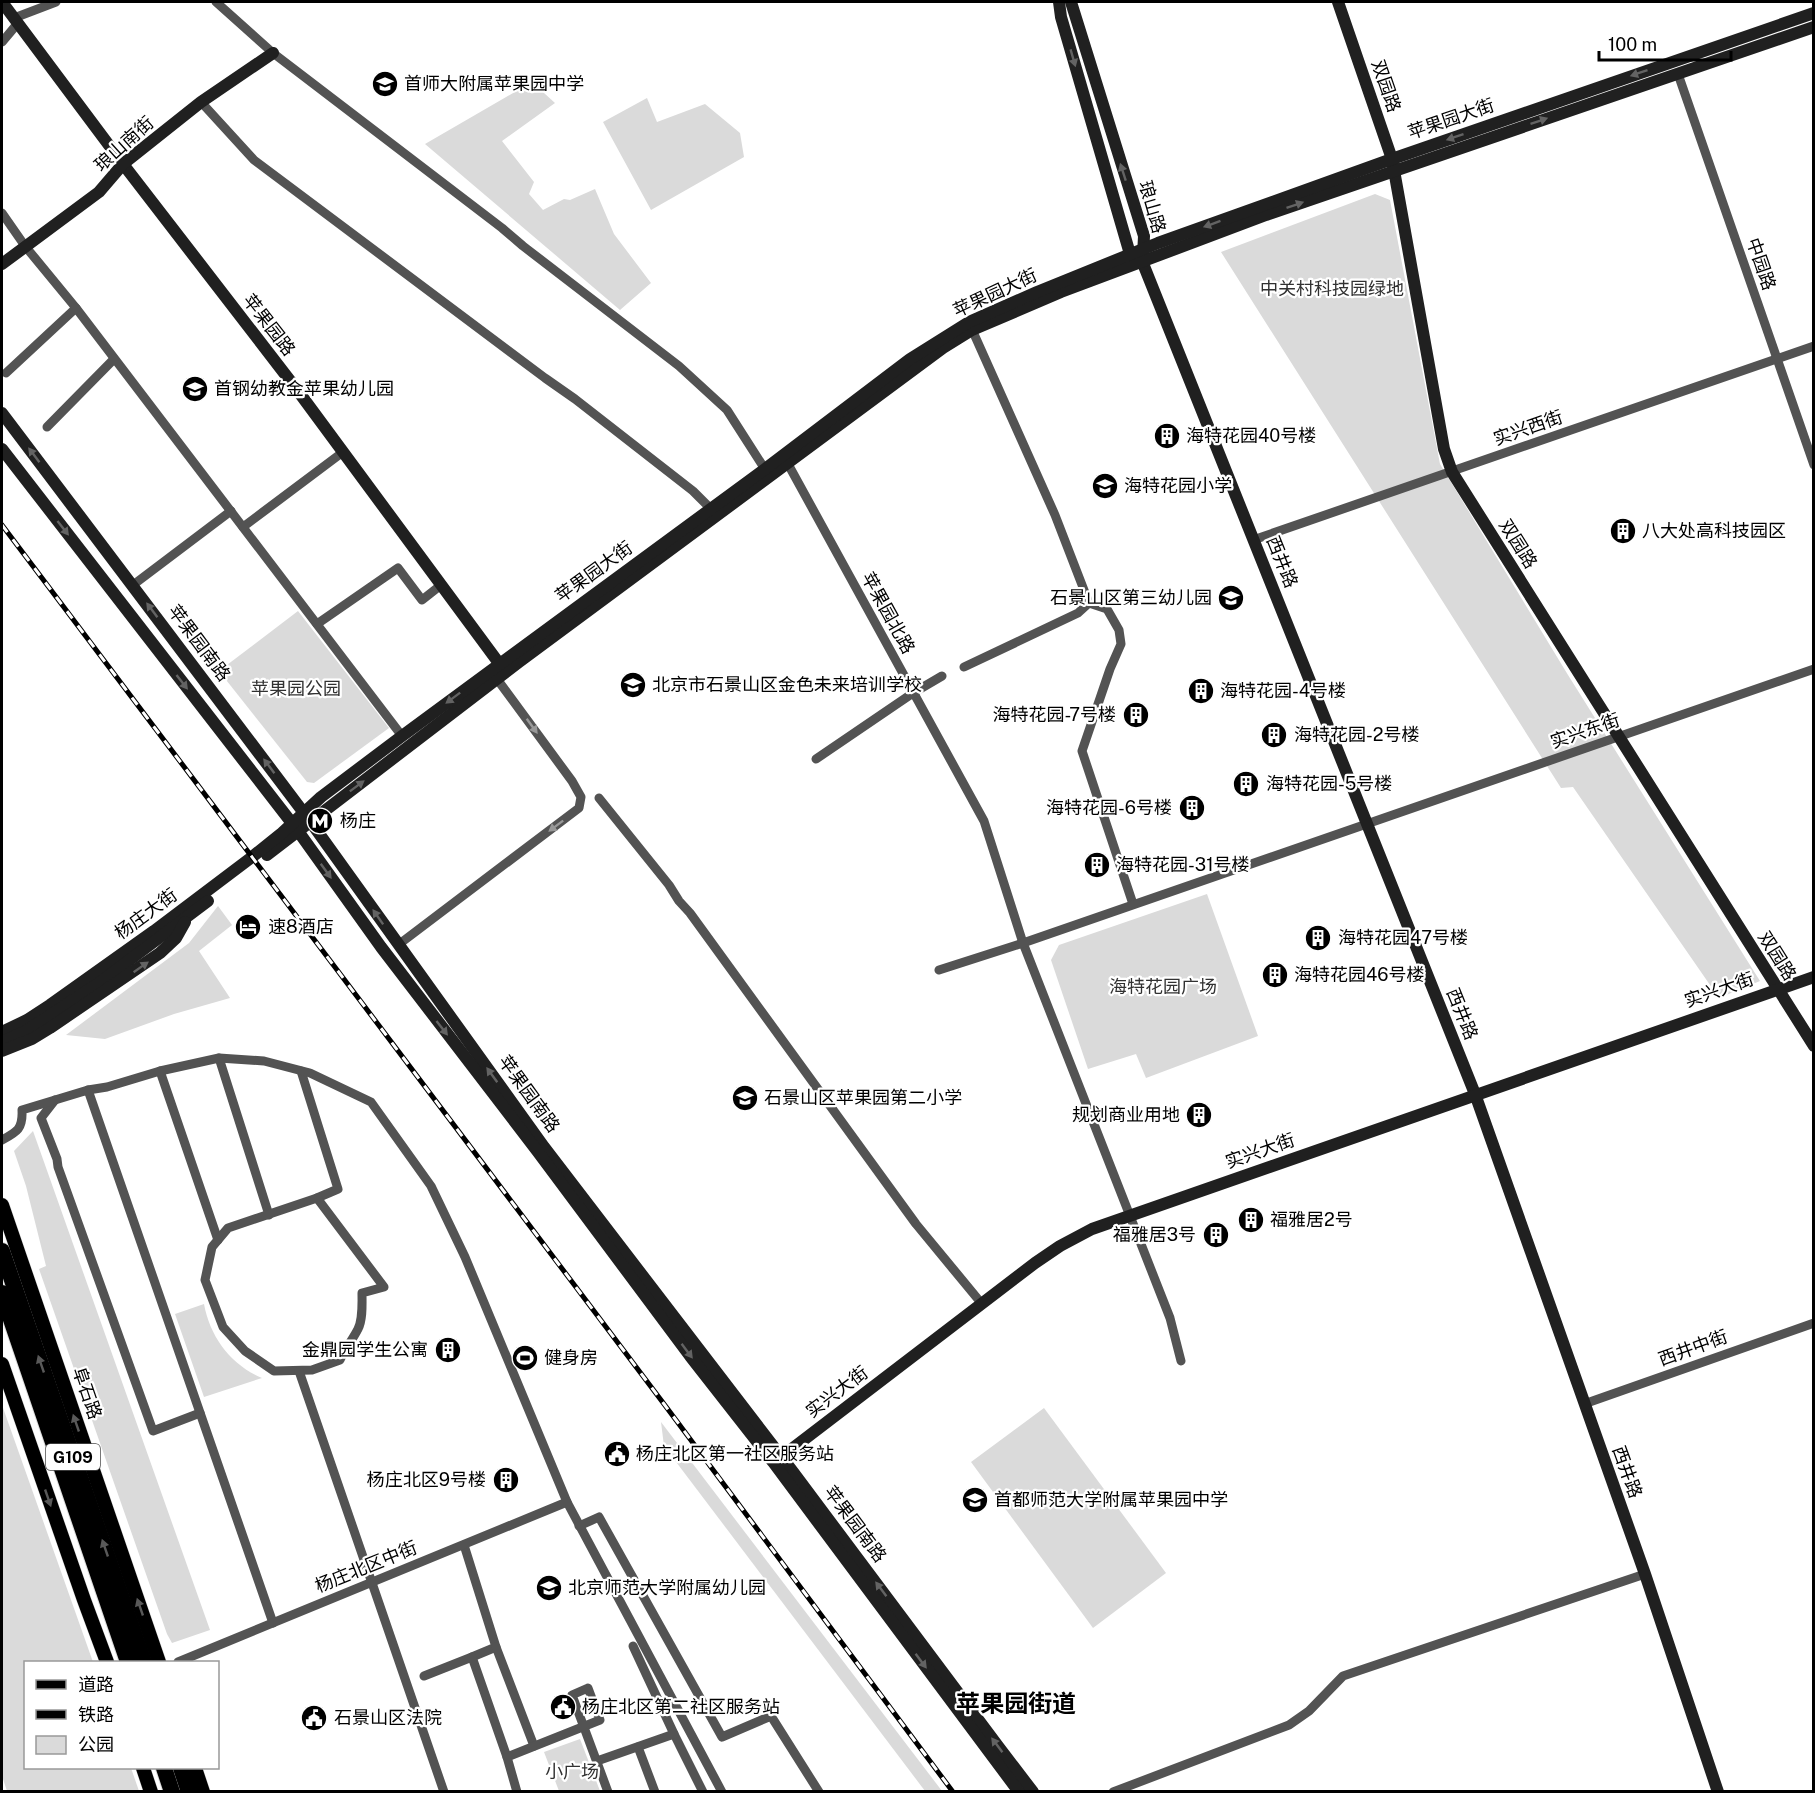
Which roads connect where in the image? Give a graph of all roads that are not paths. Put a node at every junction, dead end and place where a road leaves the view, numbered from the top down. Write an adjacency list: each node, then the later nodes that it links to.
1 (2, 2): 8 (main road, 苹果园路)
2 (56, 2): 8 (street)
3 (216, 2): 11 (street)
4 (1059, 2): 18 (main road, 琅山路, one-way to 18)
5 (1071, 2): 19 (main road, 琅山路, one-way to 5)
6 (1338, 2): 15 (main road, 双园路)
7 (1814, 13): 15 (main road, 苹果园大街, one-way to 15)
8 (16, 21): 10 (street); 14 (main road, 苹果园路)
9 (1814, 27): 12 (main road, 苹果园大街)
10 (2, 42)
11 (273, 53): 13 (main road, 琅山南街); 33 (street)
12 (1678, 74): 15 (main road, 苹果园大街, one-way to 12); 25 (street, 中园路)
13 (201, 102): 14 (main road, 琅山南街); 36 (street)
14 (123, 164): 17 (main road, 琅山南街); 30 (main road, 苹果园路)
15 (1393, 165): 19 (main road, 苹果园大街); 34 (main road, 双园路)
16 (2, 213): 17 (street)
17 (25, 246): 20 (main road, 琅山南街); 21 (street)
18 (1130, 254): 19 (main road, 苹果园大街); 22 (main road, 苹果园大街)
19 (1143, 255): 22 (main road, 苹果园大街); 38 (main road, 西井路)
20 (2, 264)
21 (76, 308): 24 (street); 26 (street)
22 (971, 326): 31 (main road, 苹果园大街); 33 (main road, 苹果园大街); 41 (street)
23 (1814, 346): 25 (street, 实兴西街)
24 (114, 359): 28 (street); 35 (street)
25 (1776, 359): 32 (street, 中园路); 34 (street, 实兴西街)
26 (6, 373)
27 (2, 412): 39 (main road, 苹果园南路, one-way to 27)
28 (47, 427)
29 (2, 448): 54 (main road, 苹果园南路, one-way to 54)
30 (343, 452): 37 (street); 40 (main road, 苹果园路)
31 (788, 464): 33 (main road, 苹果园大街); 47 (street, 苹果园北路)
32 (1814, 465)
33 (767, 472): 36 (main road, 苹果园大街)
34 (1452, 472): 38 (street, 实兴西街); 49 (main road, 双园路)
35 (231, 511): 37 (street); 39 (street)
36 (714, 512): 45 (main road, 苹果园大街)
37 (243, 527): 42 (street)
38 (1253, 540): 53 (main road, 西井路)
39 (134, 585): 52 (main road, 苹果园南路, one-way to 39)
40 (441, 585): 42 (street); 45 (main road, 苹果园路)
41 (1089, 603): 43 (street); 55 (street)
42 (317, 624): 48 (street)
43 (964, 666)
44 (1814, 669): 49 (street, 实兴东街)
45 (501, 672): 48 (main road, 苹果园大街, one-way to 48); 52 (main road, 苹果园大街, one-way to 45); 58 (street, one-way to 58)
46 (942, 676): 47 (street)
47 (913, 693): 50 (street); 57 (street, 苹果园北路)
48 (402, 736): 52 (main road, 苹果园大街)
49 (1620, 737): 53 (street, 实兴东街); 61 (main road, 双园路)
50 (816, 759)
51 (599, 798): 80 (street)
52 (307, 817): 54 (main road, 杨庄大街); 58 (main road, 苹果园南路, one-way to 52)
53 (1367, 823): 55 (street, 实兴东街); 70 (main road, 西井路)
54 (295, 827): 56 (main road, 杨庄大街); 62 (main road, 杨庄大街); 87 (main road, 苹果园南路, one-way to 87)
55 (1133, 904): 57 (street, 实兴东街)
56 (189, 915): 63 (main road, 杨庄大街); 65 (main road, 杨庄大街, one-way to 56)
57 (1023, 943): 59 (street, 实兴东街); 76 (street, 苹果园北路)
58 (398, 945): 87 (main road, 苹果园南路, one-way to 58)
59 (939, 970)
60 (1814, 976): 61 (main road, 实兴大街)
61 (1777, 989): 64 (main road, 双园路); 70 (main road, 实兴大街)
62 (2, 1032)
63 (2, 1042)
64 (1814, 1046)
65 (2, 1052)
66 (219, 1058): 67 (street); 68 (street); 75 (street)
67 (160, 1071): 69 (street); 77 (street)
68 (301, 1071): 73 (street); 88 (street)
69 (88, 1090): 71 (street); 86 (street)
70 (1475, 1094): 76 (main road, 实兴大街); 85 (main road, 西井路)
71 (55, 1100): 72 (street); 86 (street)
72 (2, 1140)
73 (317, 1198): 75 (street); 84 (street)
74 (2, 1205): 100 (main road, 阜石路, one-way to 74)
75 (269, 1215): 77 (street)
76 (1129, 1216): 80 (main road, 实兴大街); 82 (street, 苹果园北路)
77 (218, 1240): 84 (street)
78 (2, 1251): 99 (highway, 阜石路 / G109, one-way to 78)
79 (2, 1293): 98 (highway, G109)
80 (982, 1304): 87 (main road, 实兴大街)
81 (1814, 1323): 85 (street, 西井中街)
82 (1181, 1361)
83 (2, 1364): 97 (main road, one-way to 97)
84 (299, 1371): 92 (street)
85 (1584, 1404): 91 (main road, 西井路)
86 (200, 1413): 93 (street)
87 (777, 1460): 123 (main road, 苹果园南路, one-way to 123); 124 (main road, 苹果园南路, one-way to 87)
88 (567, 1502): 89 (street); 90 (street, 杨庄北区中街)
89 (579, 1526): 121 (street); 122 (street)
90 (464, 1545): 92 (street, 杨庄北区中街); 95 (street)
91 (1645, 1574): 125 (street); 126 (main road, 西井路)
92 (372, 1583): 93 (street, 杨庄北区中街); 116 (street)
93 (273, 1623): 101 (street, 杨庄北区中街)
94 (633, 1646): 103 (street)
95 (496, 1647): 96 (street); 104 (street)
96 (472, 1657): 102 (street); 106 (street)
97 (107, 1661)
98 (128, 1661)
99 (144, 1661)
100 (159, 1661)
101 (180, 1661)
102 (424, 1676)
103 (674, 1734): 105 (street); 120 (street)
104 (534, 1746): 106 (street); 107 (street)
105 (638, 1747): 107 (street); 119 (street)
106 (507, 1757): 117 (street)
107 (597, 1761): 118 (street)
108 (144, 1769): 112 (main road)
109 (165, 1769): 113 (highway)
110 (182, 1769): 114 (highway)
111 (196, 1769): 115 (main road)
112 (152, 1791)
113 (172, 1791)
114 (189, 1791)
115 (203, 1791)
116 (444, 1791)
117 (517, 1791)
118 (608, 1791)
119 (655, 1791)
120 (703, 1791)
121 (722, 1791)
122 (819, 1791)
123 (1019, 1791)
124 (1033, 1791)
125 (1113, 1791)
126 (1718, 1791)

